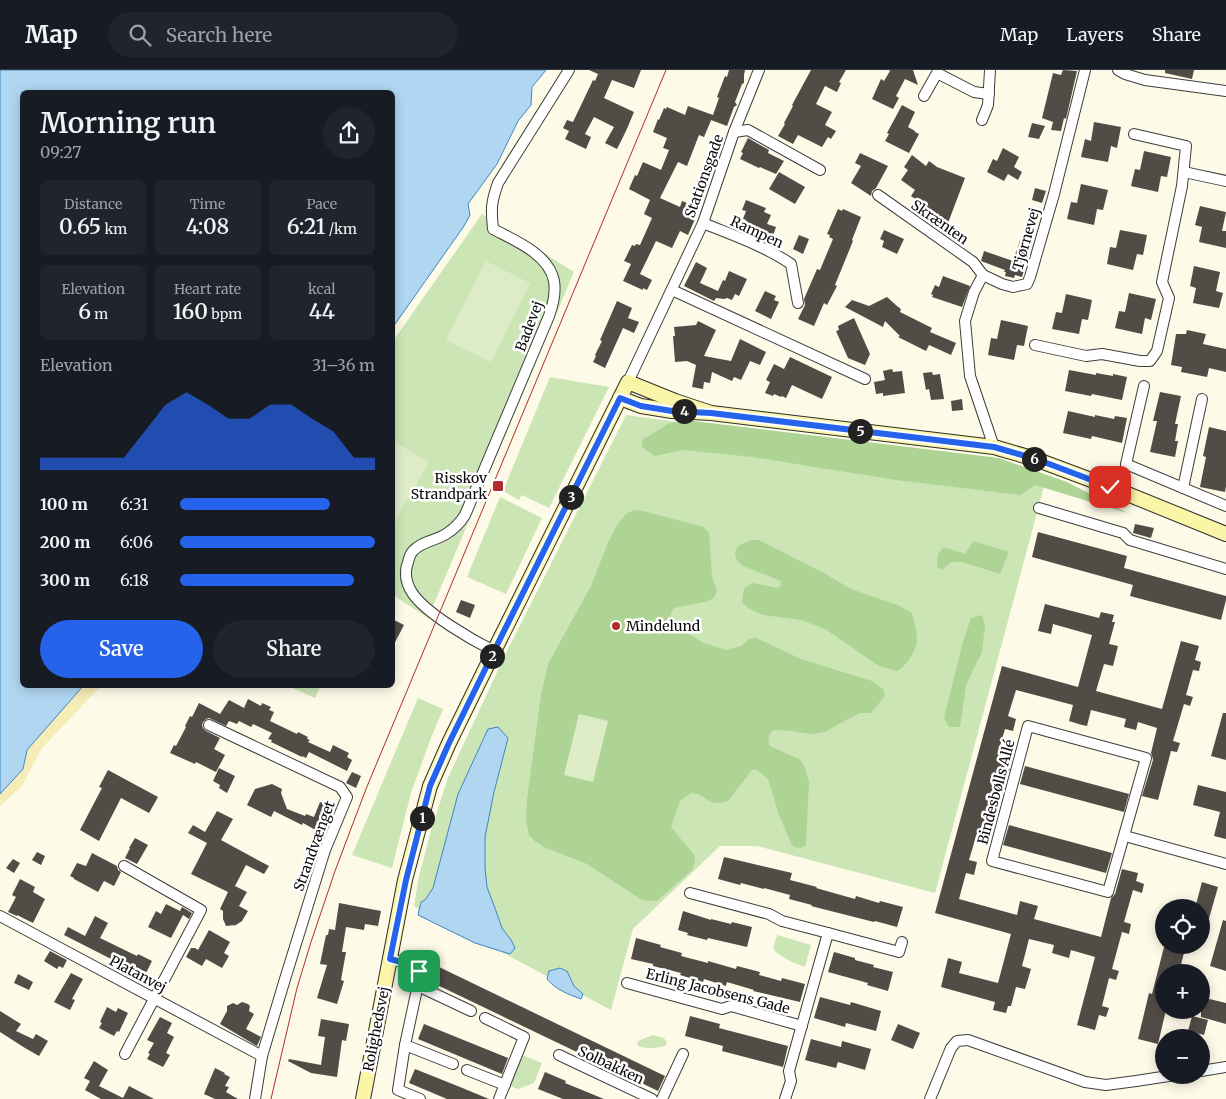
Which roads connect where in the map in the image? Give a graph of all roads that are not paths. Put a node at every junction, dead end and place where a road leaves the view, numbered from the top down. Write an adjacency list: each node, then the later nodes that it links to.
1 (568, 70): 33 (street, Badevej)
2 (758, 70): 10 (street, Stationsgade)
3 (990, 70): 7 (street)
4 (1085, 70): 17 (street, Tjørnevej)
5 (1118, 70): 6 (street)
6 (1226, 91)
7 (989, 94): 8 (street); 9 (street)
8 (924, 96)
9 (982, 120)
10 (734, 132): 12 (street); 16 (street, Stationsgade)
11 (1134, 134): 13 (street)
12 (820, 170)
13 (1184, 172): 14 (street); 20 (street)
14 (1226, 181)
15 (878, 194): 17 (street, Skrænten)
16 (703, 223): 18 (street, Stationsgade); 19 (street, Rampen)
17 (983, 275): 27 (street)
18 (672, 290): 21 (street); 22 (street, Stationsgade)
19 (798, 302)
20 (1035, 345)
21 (865, 379)
22 (628, 382): 24 (street, Rolighedsvej); 26 (street)
23 (1144, 386): 28 (street)
24 (620, 398): 26 (street); 33 (street, Rolighedsvej)
25 (1202, 399): 28 (street)
26 (711, 413): 27 (street)
27 (994, 447): 31 (street)
28 (1183, 488): 29 (street)
29 (1226, 506)
30 (1039, 508): 32 (street)
31 (1226, 534)
32 (1226, 569)
33 (494, 651): 42 (street, Rolighedsvej)
34 (209, 725): 53 (street, Strandvænget)
35 (1125, 836): 35 (street, Bindesbølls Allé); 36 (street)
36 (1226, 864)
37 (124, 866): 45 (street)
38 (690, 893): 40 (street)
39 (0, 916): 45 (street, Platanvej)
40 (828, 933): 41 (street); 48 (street, Erling Jacobsens Gade)
41 (902, 942)
42 (390, 959): 44 (street); 61 (street, Rolighedsvej)
43 (627, 983): 48 (street, Erling Jacobsens Gade)
44 (418, 986): 46 (street); 49 (street)
45 (154, 998): 50 (street); 53 (street, Platanvej)
46 (471, 1011)
47 (485, 1018): 59 (street)
48 (802, 1026): 66 (street, Erling Jacobsens Gade)
49 (405, 1045): 54 (street); 62 (street)
50 (125, 1054)
51 (683, 1054): 65 (street)
52 (559, 1055): 64 (street, Solbakken)
53 (262, 1056): 60 (street)
54 (453, 1064)
55 (1226, 1067): 57 (street)
56 (467, 1070): 59 (street)
57 (1210, 1070)
58 (1155, 1078): 67 (street)
59 (505, 1085): 63 (street)
60 (255, 1099)
61 (363, 1099)
62 (420, 1099)
63 (499, 1099)
64 (652, 1099)
65 (662, 1099)
66 (785, 1099)
67 (930, 1099)

